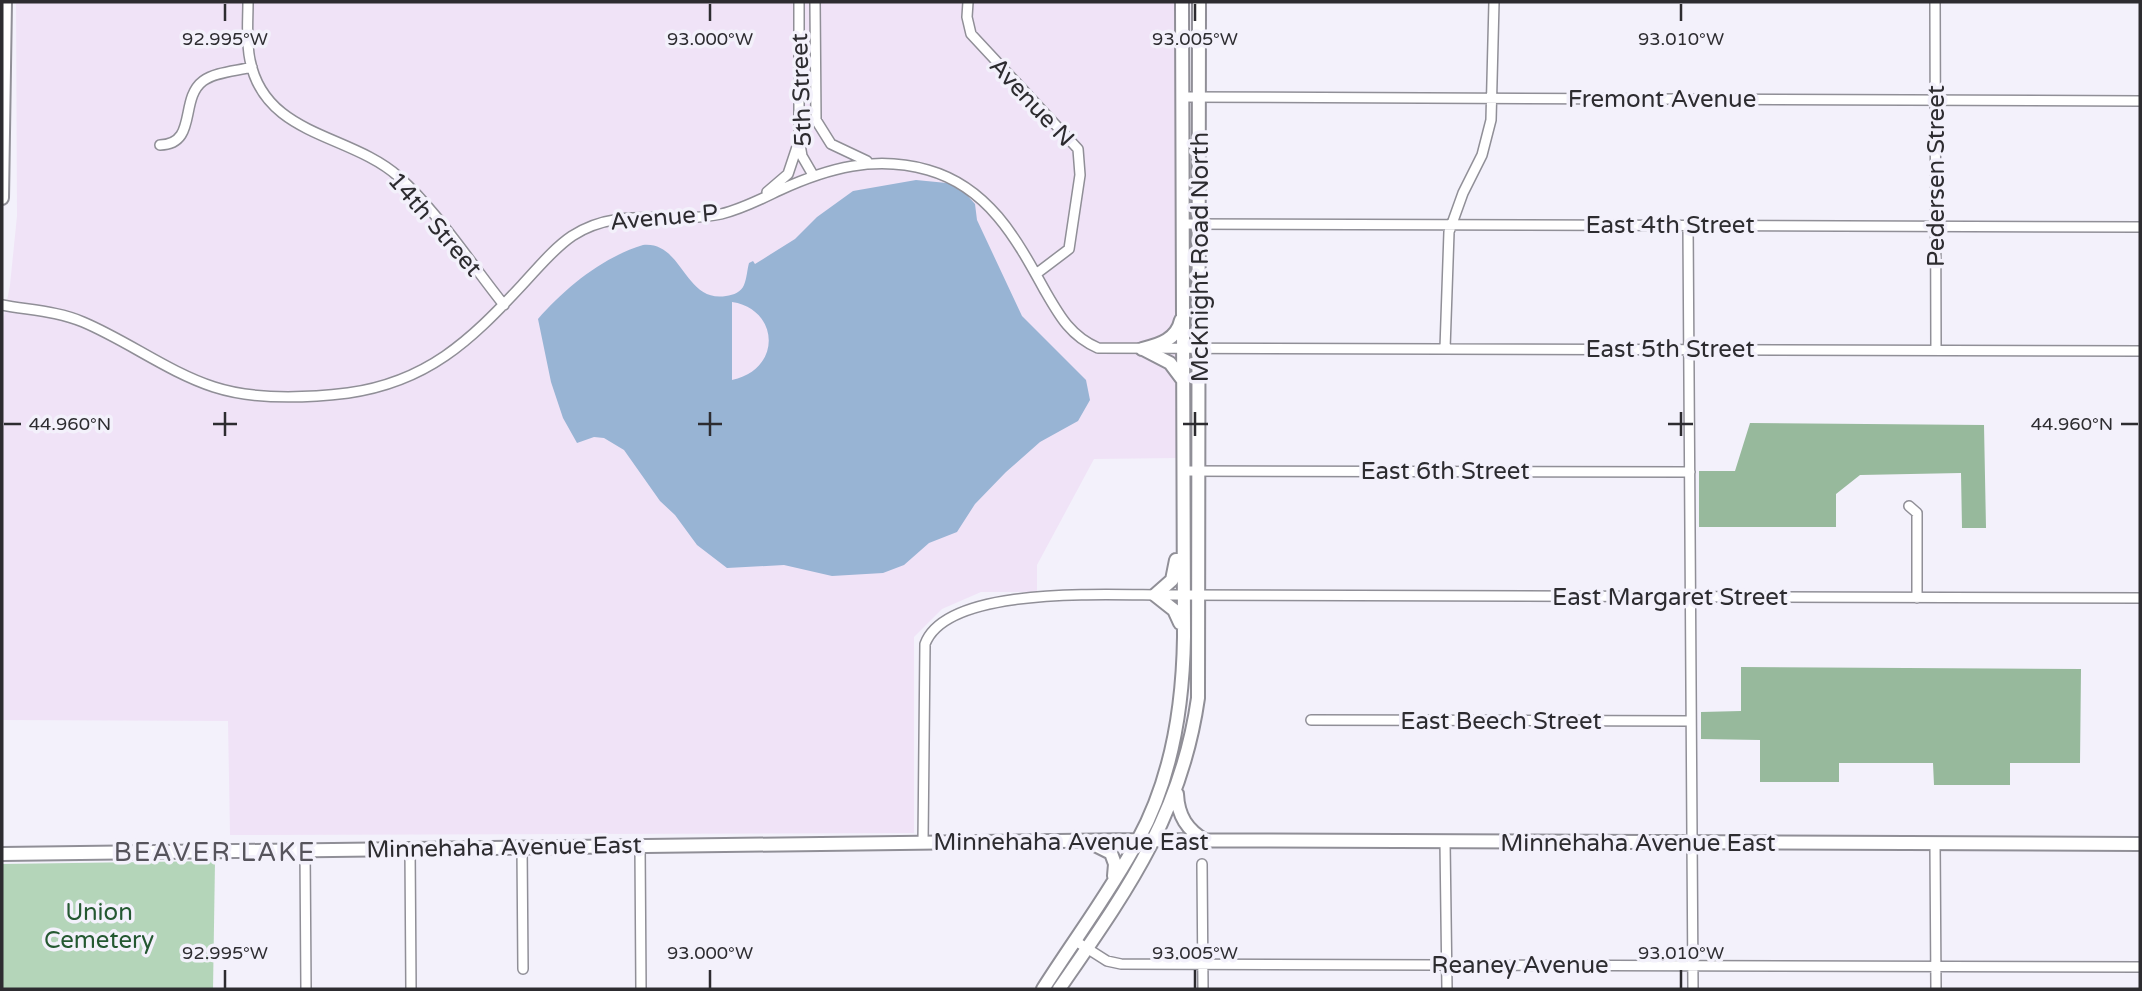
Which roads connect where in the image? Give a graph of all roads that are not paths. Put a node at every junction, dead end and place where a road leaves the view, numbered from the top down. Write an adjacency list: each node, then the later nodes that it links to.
1 (5, 2): 20 (main road)
2 (248, 2): 10 (street, 14th Street)
3 (799, 2): 16 (street, 5th Street)
4 (814, 2): 18 (street, 5th Street)
5 (968, 2): 28 (street, Avenue N)
6 (1182, 2): 11 (main road, McKnight Road North)
7 (1199, 2): 12 (main road, McKnight Road North)
8 (1494, 2): 13 (street)
9 (1935, 2): 14 (street, Pedersen Street)
10 (252, 67): 17 (street); 30 (street, 14th Street)
11 (1183, 97): 12 (street, Fremont Avenue); 22 (main road, McKnight Road North)
12 (1199, 97): 13 (street, Fremont Avenue); 23 (main road, McKnight Road North)
13 (1493, 98): 14 (street, Fremont Avenue); 24 (street)
14 (1936, 100): 15 (street, Fremont Avenue); 26 (street, Pedersen Street)
15 (2140, 101)
16 (799, 139): 19 (street, 5th Street); 21 (street)
17 (160, 145)
18 (872, 163): 19 (street, Avenue P); 28 (street, Avenue P)
19 (813, 175): 21 (street, Avenue P)
20 (2, 198)
21 (752, 203): 30 (street, Avenue P)
22 (1183, 223): 23 (street, East 4th Street); 31 (main road, McKnight Road North)
23 (1199, 223): 24 (street, East 4th Street); 33 (main road, McKnight Road North)
24 (1451, 223): 25 (street, East 4th Street); 35 (street)
25 (1688, 225): 26 (street, East 4th Street); 36 (street)
26 (1936, 226): 27 (street, East 4th Street); 37 (street, Pedersen Street)
27 (2140, 227)
28 (1036, 274): 34 (street, Avenue P)
29 (2, 305): 30 (street, Avenue P)
30 (503, 305)
31 (1183, 310): 32 (main road, McKnight Road North); 34 (main road)
32 (1183, 348): 33 (street, Avenue P); 34 (street, Avenue P); 39 (main road, McKnight Road North)
33 (1199, 348): 35 (street, East 5th Street); 41 (main road, McKnight Road North)
34 (1142, 349): 39 (main road)
35 (1445, 349): 36 (street, East 5th Street)
36 (1689, 349): 37 (street, East 5th Street); 42 (street)
37 (1936, 350): 38 (street, East 5th Street)
38 (2140, 351)
39 (1183, 382): 40 (main road, McKnight Road North)
40 (1184, 471): 41 (street, East 6th Street); 44 (main road, McKnight Road North)
41 (1200, 471): 42 (street, East 6th Street); 47 (main road, McKnight Road North)
42 (1690, 472): 48 (street)
43 (1909, 506): 49 (street)
44 (1182, 528): 45 (main road); 46 (main road, McKnight Road North)
45 (1154, 595): 46 (street, East Margaret Street); 51 (main road); 55 (street, East Margaret Street)
46 (1183, 595): 47 (street, East Margaret Street); 51 (main road, McKnight Road North)
47 (1200, 595): 48 (street, East Margaret Street); 54 (main road, McKnight Road North)
48 (1690, 597): 49 (street, East Margaret Street); 53 (street)
49 (1917, 597): 50 (street, East Margaret Street)
50 (2140, 598)
51 (1184, 637): 56 (main road, McKnight Road North)
52 (1311, 720): 53 (street, East Beech Street)
53 (1691, 721): 63 (street)
54 (1177, 790): 58 (main road, McKnight Road North); 59 (main road)
55 (923, 824): 61 (street); 62 (street)
56 (1138, 840): 57 (main road, Minnehaha Avenue East); 58 (main road, Minnehaha Avenue East); 72 (main road, McKnight Road North)
57 (1082, 841): 62 (main road, Minnehaha Avenue East); 72 (main road)
58 (1154, 841): 59 (main road, Minnehaha Avenue East); 74 (main road, McKnight Road North)
59 (1206, 841): 60 (main road, Minnehaha Avenue East)
60 (1446, 842): 63 (main road, Minnehaha Avenue East); 75 (street)
61 (907, 843): 62 (main road, Minnehaha Avenue East); 66 (main road, Minnehaha Avenue East)
62 (923, 843)
63 (1693, 843): 64 (main road, Minnehaha Avenue East); 77 (street)
64 (1935, 844): 65 (main road, Minnehaha Avenue East); 78 (street)
65 (2140, 844)
66 (640, 846): 67 (main road, Minnehaha Avenue East); 83 (street)
67 (522, 847): 68 (main road, Minnehaha Avenue East); 80 (street)
68 (410, 848): 69 (main road, Minnehaha Avenue East); 82 (street)
69 (305, 849): 70 (main road, Minnehaha Avenue East); 81 (street)
70 (2, 854)
71 (1202, 864): 76 (street)
72 (1114, 878): 73 (main road, McKnight Road North)
73 (1074, 940): 74 (street, Reaney Avenue); 84 (main road, McKnight Road North)
74 (1087, 948): 76 (street, Reaney Avenue); 85 (main road, McKnight Road North)
75 (1447, 964): 76 (street, Reaney Avenue); 77 (street, Reaney Avenue); 87 (street)
76 (1203, 965): 86 (street)
77 (1693, 966): 78 (street, Reaney Avenue); 88 (street)
78 (1935, 966): 79 (street, Reaney Avenue); 89 (street)
79 (2140, 967)
80 (523, 969)
81 (306, 989)
82 (411, 989)
83 (641, 989)
84 (1043, 989)
85 (1059, 989)
86 (1203, 989)
87 (1447, 989)
88 (1693, 989)
89 (1936, 989)

